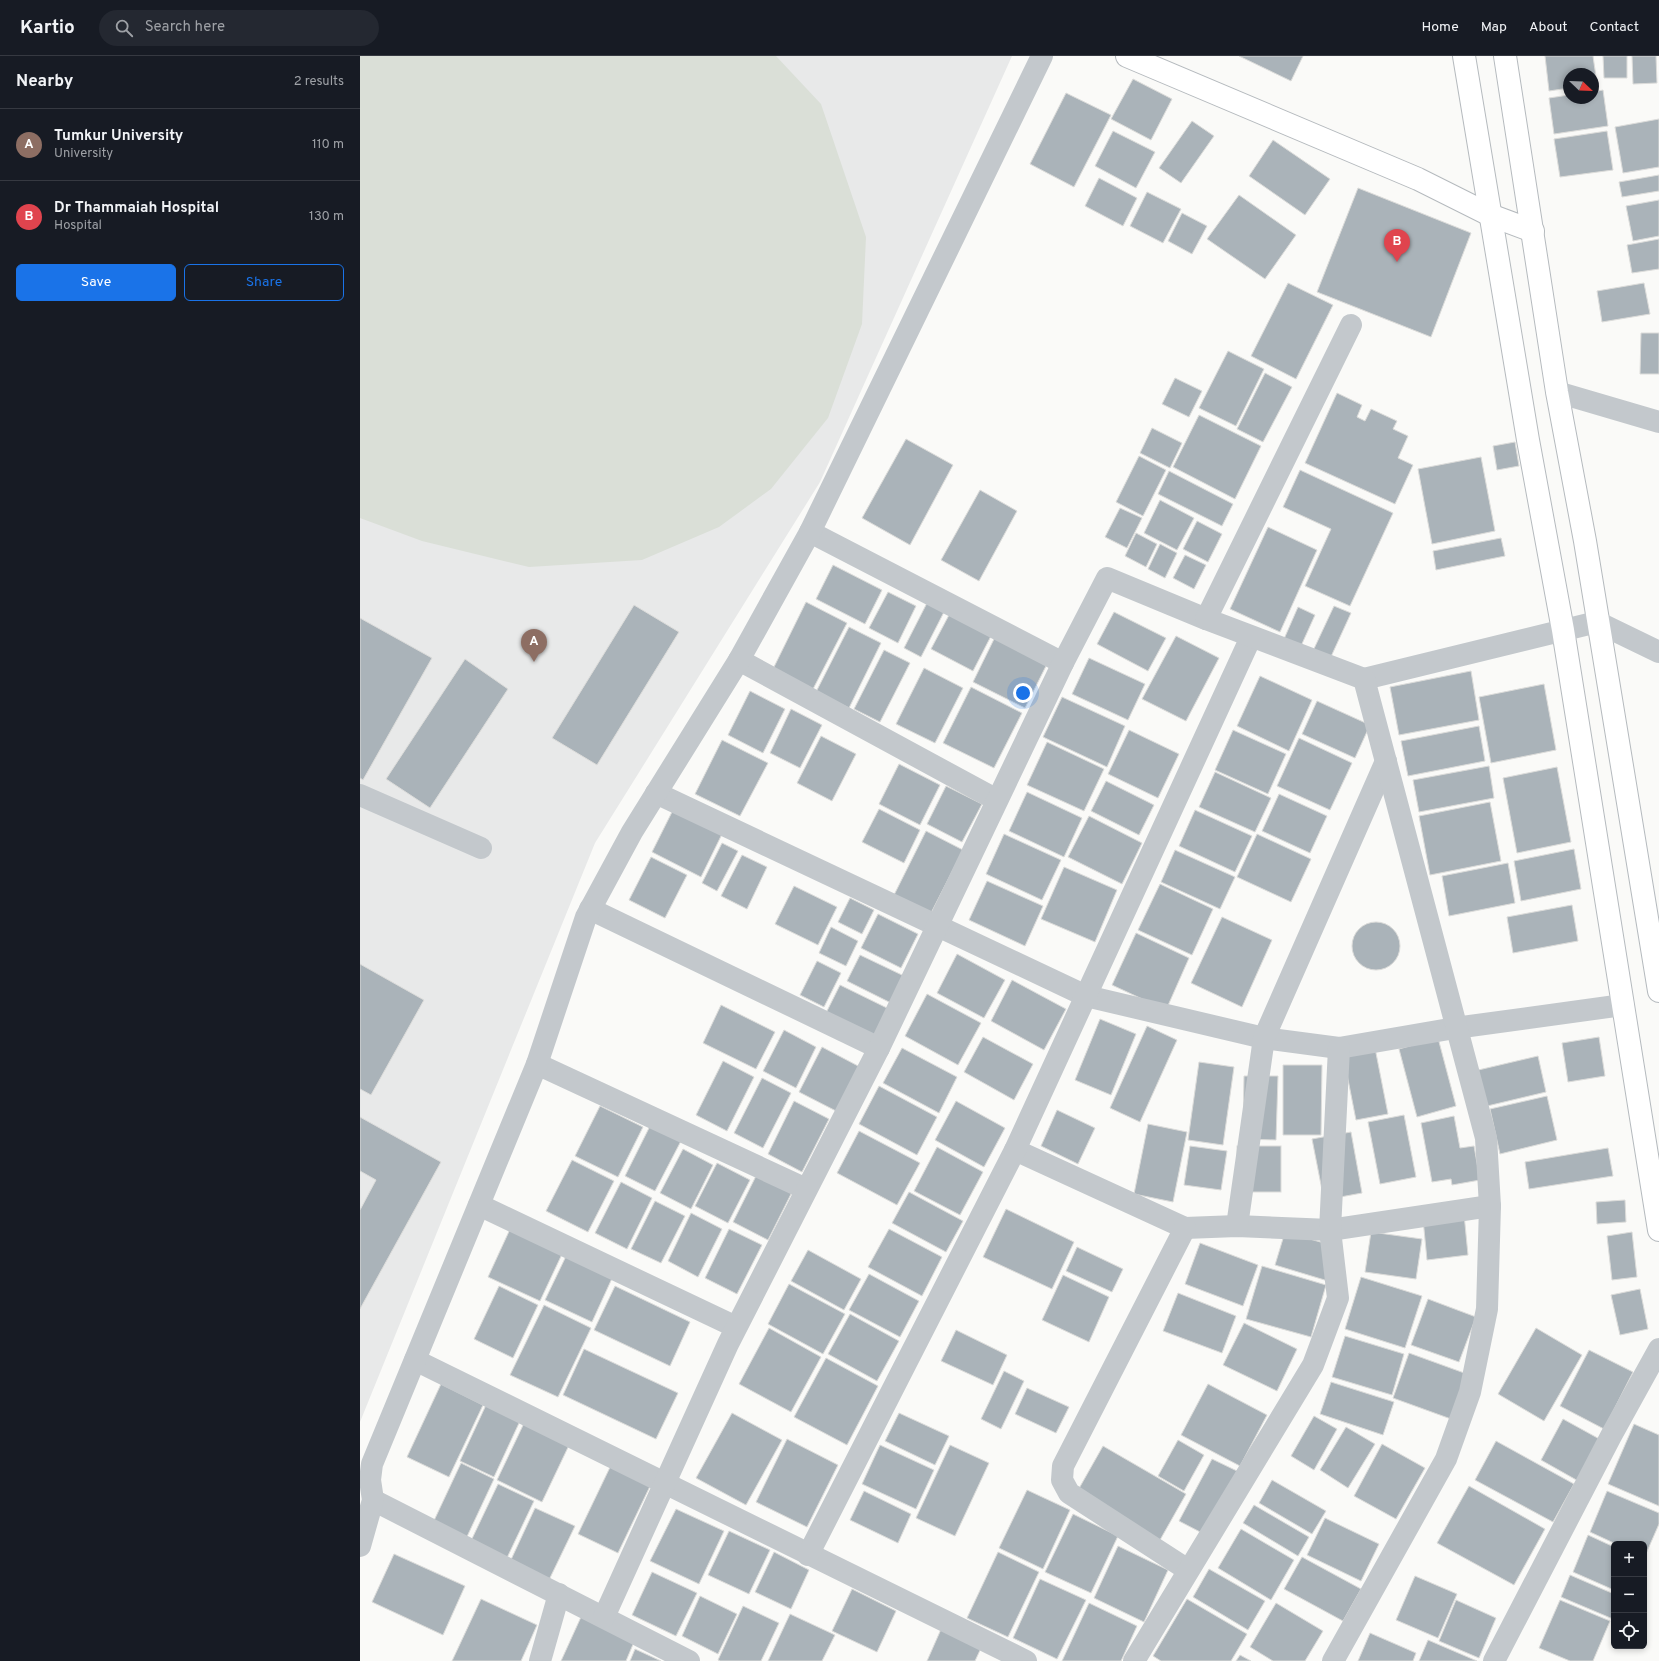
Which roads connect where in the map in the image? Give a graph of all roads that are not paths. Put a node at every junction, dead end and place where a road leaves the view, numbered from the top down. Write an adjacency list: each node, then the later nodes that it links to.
1 (1042, 56): 10 (street)
2 (1127, 56): 5 (main road)
3 (1464, 56): 5 (main road)
4 (1505, 56): 6 (main road)
5 (1490, 215): 6 (main road); 13 (main road)
6 (1533, 231): 8 (main road)
7 (1351, 325): 11 (street)
8 (1558, 392): 9 (street); 12 (main road)
9 (1659, 422)
10 (810, 532): 16 (street); 17 (street)
11 (1206, 619): 14 (street); 17 (street)
12 (1597, 622): 13 (street); 15 (street); 26 (main road)
13 (1563, 630): 18 (street); 28 (main road)
14 (1251, 638): 18 (street); 27 (street)
15 (1659, 652)
16 (739, 660): 20 (street); 22 (street)
17 (1063, 663): 22 (street)
18 (1364, 679): 19 (street)
19 (1386, 761): 29 (street); 30 (street)
20 (656, 793): 24 (street); 25 (street)
21 (360, 795): 23 (street)
22 (997, 800): 25 (street)
23 (481, 848)
24 (590, 909): 31 (street); 33 (street)
25 (937, 926): 27 (street); 31 (street)
26 (1659, 991)
27 (1086, 996): 30 (street); 34 (street)
28 (1623, 1005): 29 (street); 41 (main road)
29 (1455, 1028): 32 (street); 37 (street)
30 (1264, 1038): 32 (street); 38 (street)
31 (879, 1048): 35 (street)
32 (1339, 1048): 40 (street)
33 (537, 1064): 35 (street); 36 (street)
34 (1015, 1150): 39 (street); 49 (street)
35 (806, 1190): 42 (street)
36 (479, 1205): 42 (street); 44 (street)
37 (1490, 1206): 40 (street); 57 (street)
38 (1237, 1226): 39 (street); 40 (street)
39 (1185, 1228): 50 (street)
40 (1330, 1230): 50 (street)
41 (1659, 1230)
42 (736, 1327): 46 (street)
43 (1659, 1349): 58 (street)
44 (415, 1360): 45 (street); 46 (street)
45 (366, 1461): 47 (street)
46 (664, 1481): 49 (street); 52 (street)
47 (373, 1500): 48 (street); 51 (street)
48 (360, 1546)
49 (808, 1555): 55 (street)
50 (1188, 1570): 56 (street)
51 (559, 1594): 52 (street); 53 (street)
52 (604, 1617): 54 (street)
53 (540, 1661)
54 (689, 1661)
55 (1026, 1661)
56 (1134, 1661)
57 (1333, 1661)
58 (1494, 1661)

